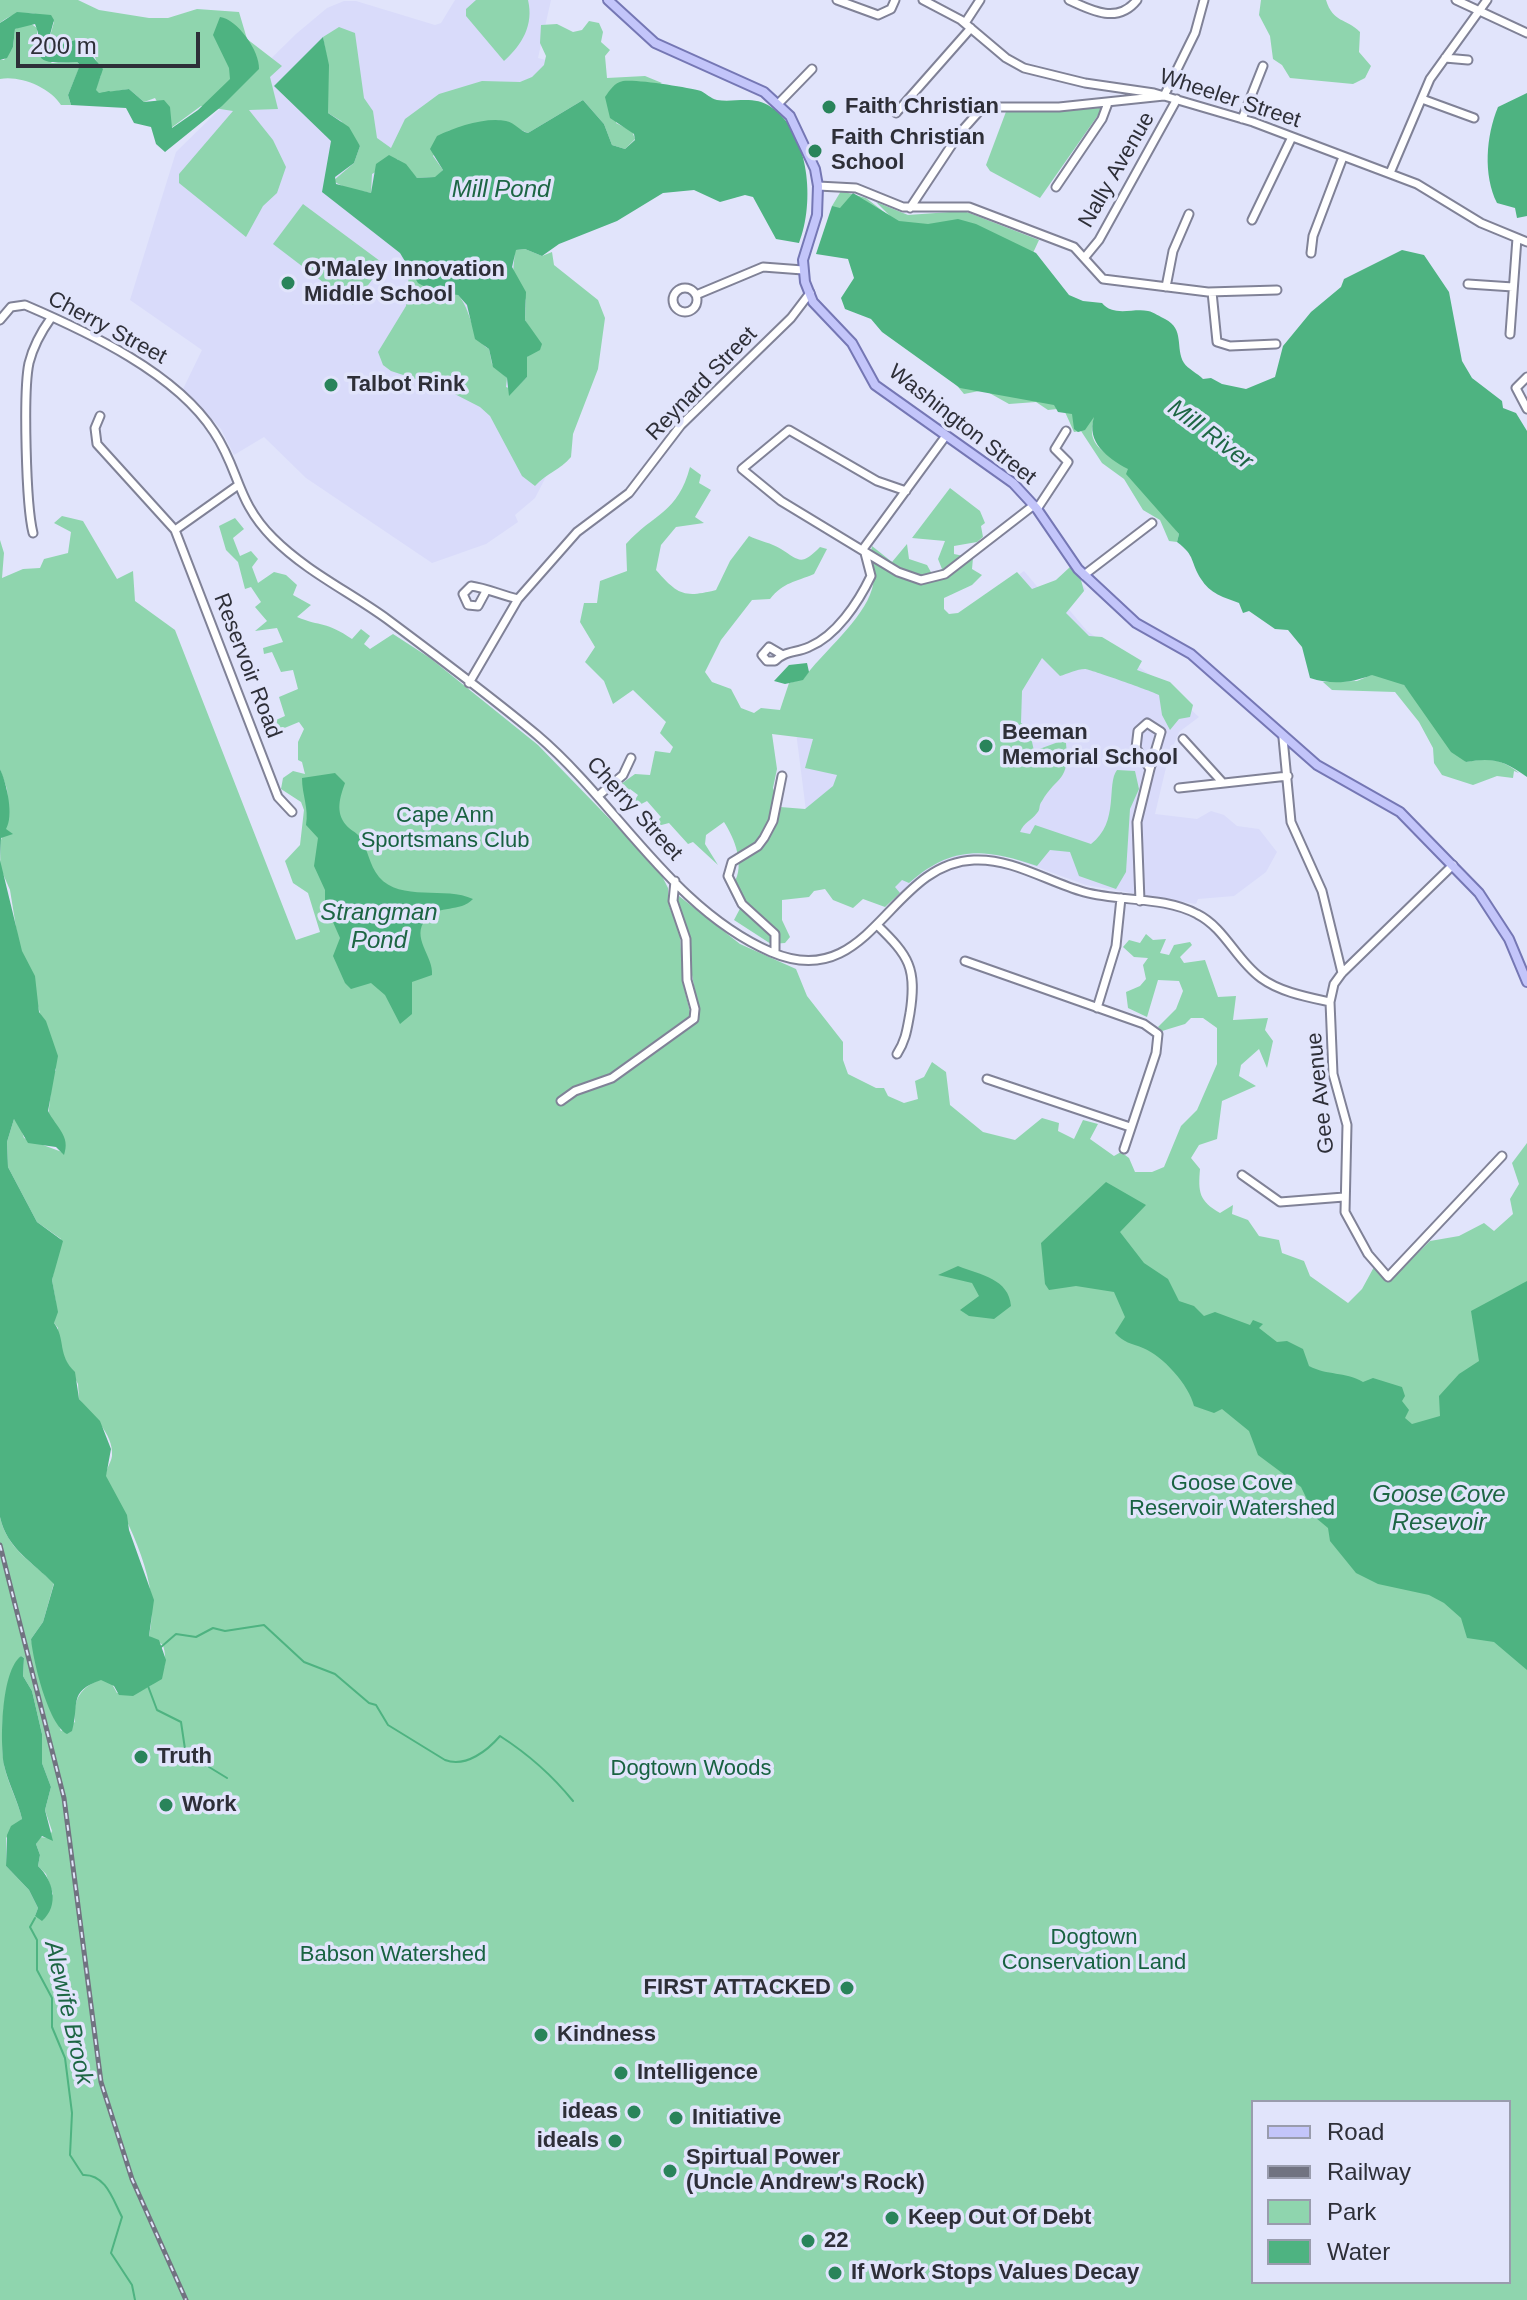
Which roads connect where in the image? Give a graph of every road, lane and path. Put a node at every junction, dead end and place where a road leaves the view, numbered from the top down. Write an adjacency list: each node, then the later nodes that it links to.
1 (608, 0): 21 (main road)
2 (837, 0): 3 (street)
3 (895, 0)
4 (923, 0): 12 (street, Wheeler Street)
5 (980, 0): 12 (street)
6 (1069, 0): 7 (street)
7 (1137, 0)
8 (1204, 0): 18 (street)
9 (1456, 0): 11 (street)
10 (1487, 0): 11 (street)
11 (1479, 10): 13 (street); 14 (street)
12 (968, 26): 18 (street, Wheeler Street); 23 (street)
13 (1527, 33)
14 (1445, 58): 15 (street); 20 (street)
15 (1468, 60)
16 (1263, 66): 25 (street)
17 (812, 69): 21 (street)
18 (1164, 96): 19 (street, Wheeler Street); 22 (street)
19 (1177, 99): 25 (street, Wheeler Street); 37 (street, Nally Avenue)
20 (1422, 99): 24 (street); 28 (street)
21 (779, 103): 29 (main road)
22 (1108, 103): 30 (street); 31 (street)
23 (896, 113)
24 (1474, 118)
25 (1242, 119): 26 (street, Wheeler Street)
26 (1292, 137): 27 (street, Wheeler Street); 33 (street)
27 (1343, 157): 28 (street, Wheeler Street); 36 (street)
28 (1390, 173): 34 (street, Wheeler Street)
29 (818, 186): 31 (street); 38 (main road)
30 (1056, 187)
31 (910, 208): 37 (street)
32 (1189, 214): 40 (street)
33 (1252, 220)
34 (1517, 238): 35 (street, Wheeler Street); 41 (street)
35 (1527, 242)
36 (1311, 253)
37 (1085, 257): 40 (street)
38 (803, 270): 44 (main road, Washington Street); 45 (street)
39 (1468, 284): 41 (street)
40 (1166, 287): 43 (street)
41 (1513, 287): 48 (street)
42 (1277, 290): 43 (street)
43 (1212, 292): 49 (street)
44 (810, 293): 54 (main road, Washington Street); 64 (street, Reynard Street)
45 (696, 295)
46 (51, 318): 47 (street, Cherry Street); 55 (street, Cherry Street); 60 (street)
47 (0, 320)
48 (1510, 334)
49 (1276, 344)
50 (1527, 377): 51 (street)
51 (1527, 409)
52 (100, 416): 59 (street, Reservoir Road)
53 (1066, 431): 57 (street)
54 (945, 437): 56 (street); 57 (main road, Washington Street)
55 (237, 486): 59 (street); 66 (street, Cherry Street)
56 (906, 491): 61 (street); 61 (street)
57 (1035, 507): 61 (street); 62 (main road, Washington Street)
58 (1152, 523): 62 (street)
59 (175, 530): 76 (street, Reservoir Road)
60 (33, 533)
61 (863, 549): 65 (street)
62 (1084, 575): 67 (main road, Washington Street)
63 (485, 593): 64 (street)
64 (518, 599): 66 (street, Reynard Street)
65 (781, 654)
66 (469, 683): 75 (street, Cherry Street)
67 (1283, 738): 72 (street); 77 (main road, Washington Street)
68 (1183, 739): 73 (street)
69 (631, 758): 75 (street)
70 (1150, 769): 70 (street); 80 (street)
71 (782, 776): 82 (street)
72 (1288, 776): 73 (street); 84 (street)
73 (1223, 783): 74 (street)
74 (1179, 788)
75 (598, 796): 78 (street, Cherry Street)
76 (292, 812)
77 (1453, 865): 84 (street); 85 (main road, Washington Street)
78 (675, 881): 82 (street, Cherry Street); 90 (street)
79 (1121, 898): 80 (street, Cherry Street); 81 (street, Cherry Street); 87 (street)
80 (1140, 901): 86 (street, Cherry Street)
81 (877, 925): 82 (street, Cherry Street); 88 (street)
82 (775, 953)
83 (965, 961): 87 (street)
84 (1342, 973): 86 (street, Gee Avenue)
85 (1527, 982)
86 (1330, 1002): 95 (street, Gee Avenue)
87 (1097, 1008): 91 (street)
88 (897, 1054)
89 (987, 1079): 91 (street)
90 (561, 1101)
91 (1130, 1127): 92 (street)
92 (1124, 1149)
93 (1502, 1156): 95 (street, Gee Avenue)
94 (1242, 1175): 95 (street)
95 (1344, 1197)

